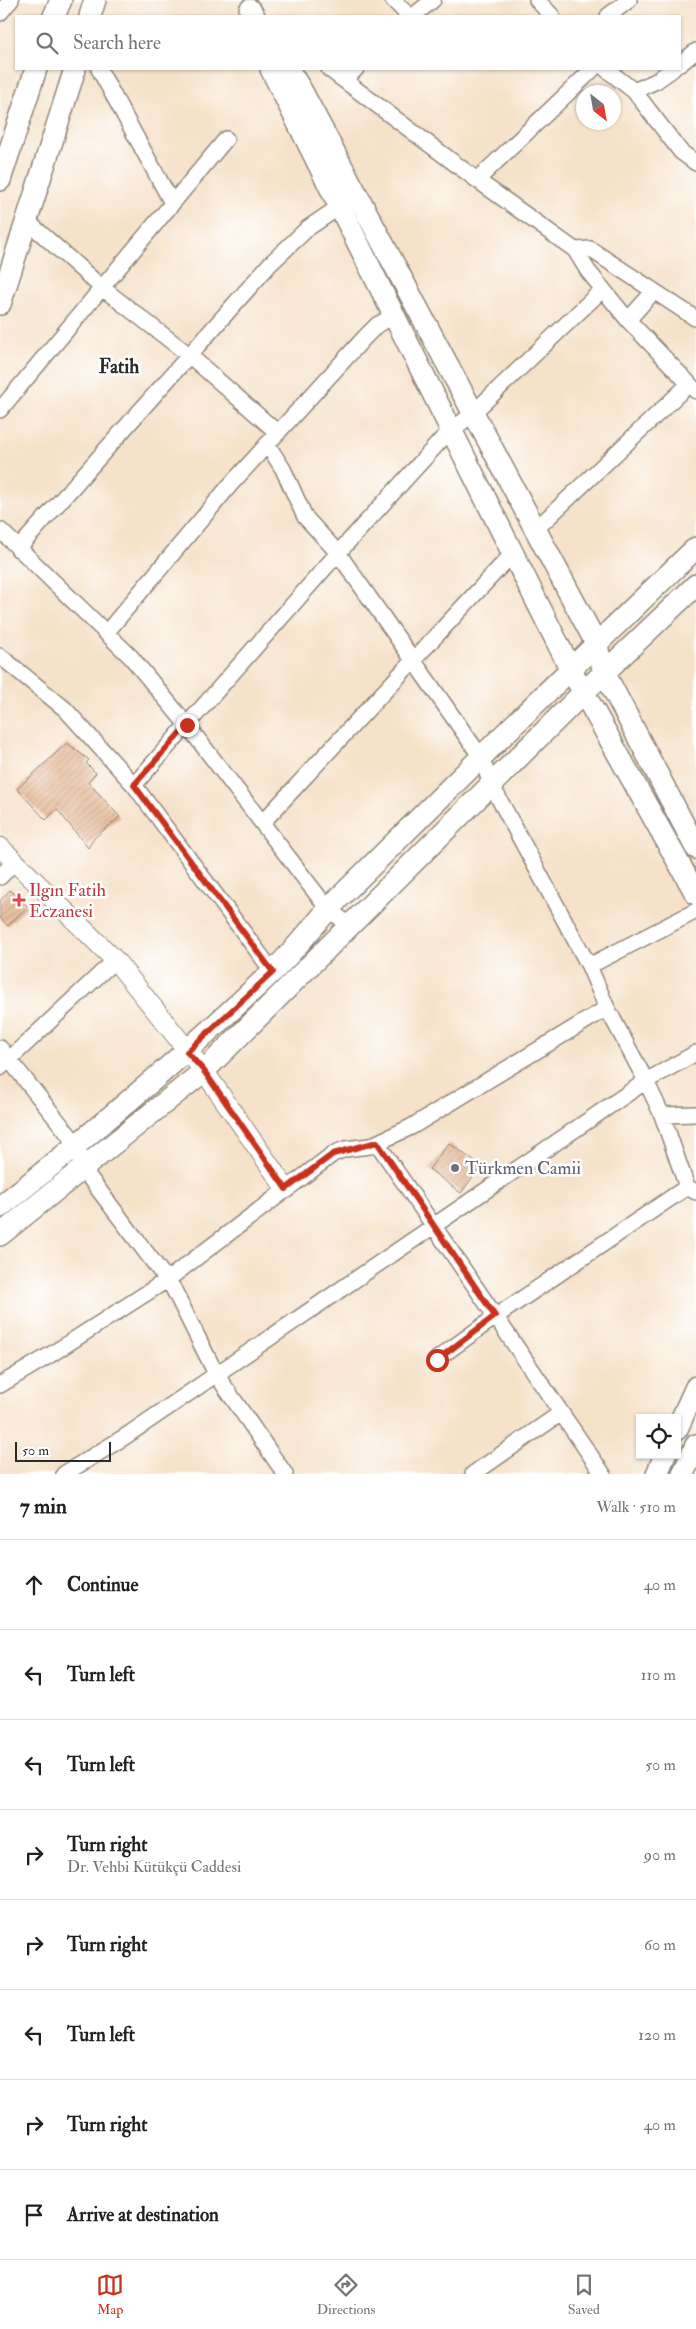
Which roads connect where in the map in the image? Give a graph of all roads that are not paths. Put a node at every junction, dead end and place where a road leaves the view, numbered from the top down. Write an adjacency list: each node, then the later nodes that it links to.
1 (11, 0): 7 (street)
2 (95, 0): 8 (main road)
3 (393, 0): 9 (street)
4 (433, 0): 10 (street)
5 (537, 0): 11 (street)
6 (629, 0): 12 (street)
7 (0, 13)
8 (90, 15)
9 (410, 15)
10 (412, 15)
11 (551, 15)
12 (609, 15)
13 (696, 51): 14 (street)
14 (681, 63)
15 (36, 70): 29 (main road)
16 (74, 70): 33 (main road)
17 (100, 70): 31 (street)
18 (271, 70): 32 (main road)
19 (289, 70): 45 (main road)
20 (330, 70): 25 (street)
21 (355, 70): 25 (street)
22 (592, 70): 30 (street)
23 (607, 70): 26 (street)
24 (672, 70): 26 (street)
25 (344, 80): 30 (street)
26 (634, 91): 28 (street)
27 (226, 139): 31 (street)
28 (696, 163)
29 (0, 180)
30 (477, 180): 34 (street)
31 (172, 203): 35 (street)
32 (339, 207): 39 (main road); 42 (street)
33 (26, 220): 35 (street); 38 (main road)
34 (575, 250): 36 (street); 37 (street)
35 (101, 287): 42 (street); 44 (street)
36 (603, 289): 41 (street); 45 (street)
37 (654, 291): 40 (street); 41 (street)
38 (0, 304)
39 (394, 316): 46 (main road); 47 (street)
40 (695, 318)
41 (628, 320): 43 (street)
42 (190, 355): 47 (street); 52 (street)
43 (693, 388): 50 (street)
44 (0, 410)
45 (473, 413): 46 (street); 50 (main road)
46 (452, 431): 53 (main road); 54 (street)
47 (278, 433): 48 (street)
48 (268, 444): 54 (street); 56 (street)
49 (0, 530): 52 (street)
50 (536, 530): 57 (main road)
51 (696, 548): 57 (main road)
52 (18, 549): 56 (street)
53 (512, 553): 59 (street); 60 (main road)
54 (338, 554): 59 (street); 63 (street)
55 (696, 584): 61 (main road)
56 (106, 633): 63 (street)
57 (596, 643): 60 (main road); 61 (main road)
58 (0, 656): 66 (street)
59 (412, 659): 64 (street); 67 (street)
60 (570, 668): 62 (main road); 64 (main road)
61 (604, 672): 62 (main road); 69 (main road)
62 (585, 690): 65 (main road); 72 (main road)
63 (187, 725): 66 (street); 67 (street)
64 (481, 757): 65 (street); 73 (main road)
65 (491, 784): 75 (main road); 77 (street)
66 (134, 785): 78 (street)
67 (262, 823): 73 (street)
68 (0, 847): 70 (street)
69 (696, 848)
70 (15, 861): 71 (street); 76 (street)
71 (0, 877)
72 (696, 894)
73 (328, 909): 75 (street); 78 (main road)
74 (696, 911): 77 (street)
75 (348, 924): 84 (main road)
76 (115, 960): 81 (street); 83 (street)
77 (589, 966): 79 (street)
78 (273, 972): 81 (main road)
79 (607, 1008): 85 (street); 88 (street)
80 (0, 1048): 83 (street)
81 (187, 1052): 84 (street); 89 (main road)
82 (696, 1053): 85 (street)
83 (6, 1064): 89 (street)
84 (204, 1071): 90 (main road); 91 (street)
85 (646, 1081): 87 (street); 94 (street)
86 (696, 1114): 87 (street)
87 (662, 1116): 92 (street)
88 (377, 1142): 91 (street); 94 (street)
89 (77, 1146): 90 (street); 93 (main road)
90 (83, 1169): 95 (main road); 96 (street)
91 (286, 1189): 96 (street)
92 (691, 1190): 97 (street)
93 (0, 1207)
94 (432, 1225): 97 (street); 99 (street)
95 (0, 1235)
96 (167, 1280): 99 (street); 100 (street)
97 (495, 1316): 98 (street); 102 (street)
98 (437, 1360)
99 (216, 1374): 106 (street); 107 (street)
100 (0, 1385)
101 (696, 1387): 103 (main road)
102 (561, 1412): 108 (street); 109 (street)
103 (681, 1420)
104 (696, 1445): 111 (main road)
105 (663, 1459): 110 (main road)
106 (64, 1474)
107 (285, 1474)
108 (473, 1474)
109 (603, 1474)
110 (657, 1474)
111 (683, 1474)

